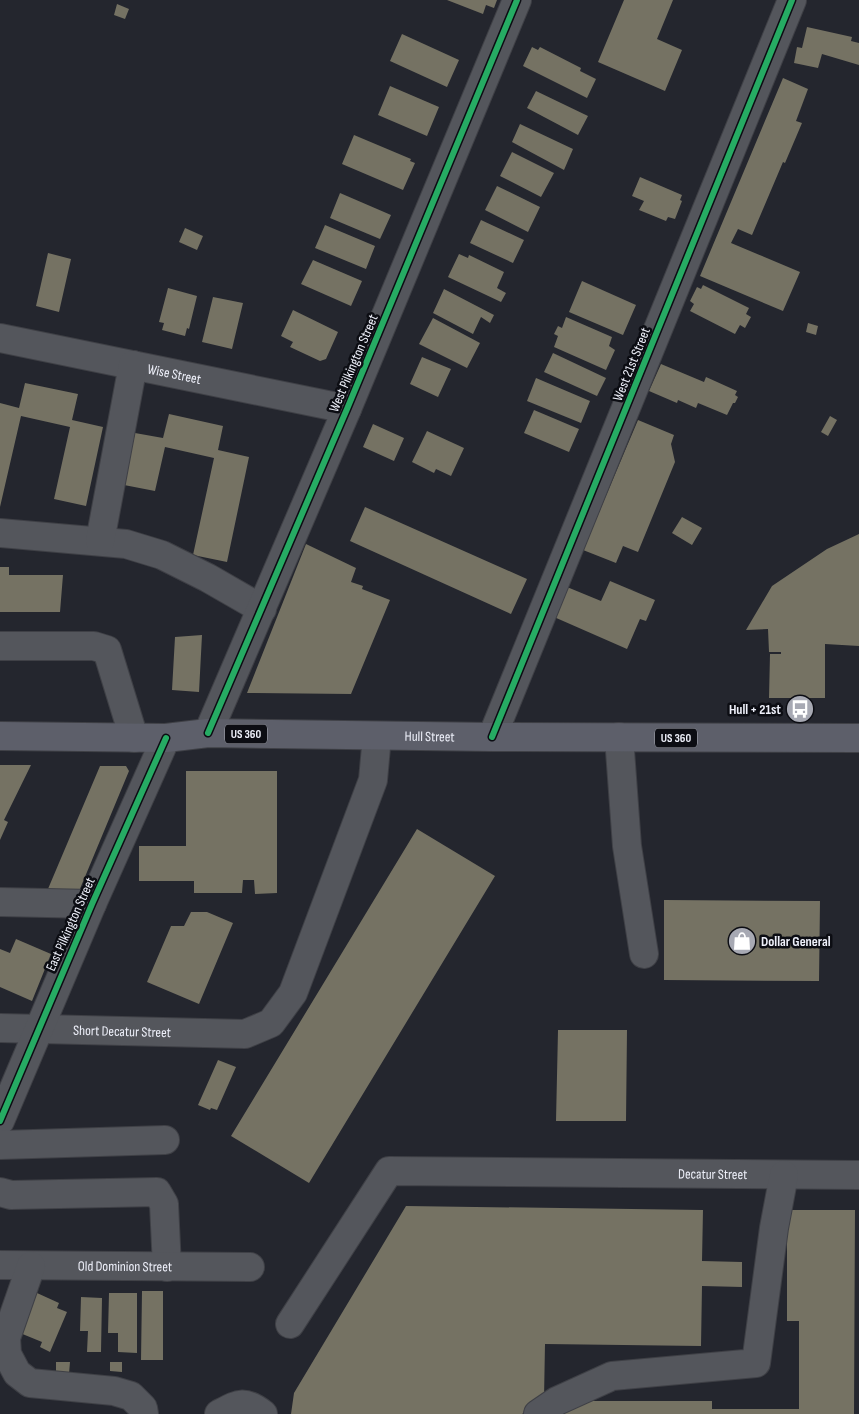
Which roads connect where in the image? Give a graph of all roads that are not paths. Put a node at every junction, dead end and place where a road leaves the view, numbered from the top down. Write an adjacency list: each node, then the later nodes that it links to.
1 (517, 0): 5 (street, West Pilkington Street)
2 (792, 0): 13 (street, West 21st Street)
3 (0, 338): 4 (street, Wise Street)
4 (133, 365): 5 (street, Wise Street); 7 (street)
5 (347, 410): 8 (street, West Pilkington Street)
6 (0, 533): 7 (street)
7 (100, 542): 8 (street)
8 (262, 609): 10 (street, West Pilkington Street)
9 (0, 646): 15 (street)
10 (208, 733): 12 (main road, Hull Street / US 360); 16 (main road, Hull Street / US 360)
11 (0, 736): 15 (main road, Hull Street / US 360)
12 (377, 736): 13 (main road, Hull Street / US 360); 22 (street, Short Decatur Street)
13 (492, 737): 14 (main road, Hull Street / US 360)
14 (619, 737): 17 (main road, Hull Street / US 360); 20 (street)
15 (134, 738): 16 (main road, Hull Street / US 360)
16 (166, 738): 19 (street, East Pilkington Street)
17 (859, 738)
18 (0, 902): 19 (street)
19 (92, 904): 22 (street, East Pilkington Street)
20 (644, 954)
21 (0, 1028): 22 (street, Short Decatur Street)
22 (38, 1028): 23 (street, East Pilkington Street)
23 (0, 1121)
24 (165, 1140): 25 (street)
25 (0, 1145)
26 (784, 1175): 27 (street, Decatur Street); 33 (street, Decatur Street); 37 (street)
27 (859, 1175)
28 (0, 1192): 31 (street)
29 (0, 1265): 30 (street, Old Dominion Street)
30 (31, 1266): 31 (street, Old Dominion Street); 34 (street)
31 (167, 1267): 32 (street, Old Dominion Street)
32 (250, 1267)
33 (290, 1324)
34 (144, 1414)
35 (219, 1414): 36 (street)
36 (263, 1414)
37 (538, 1414)

